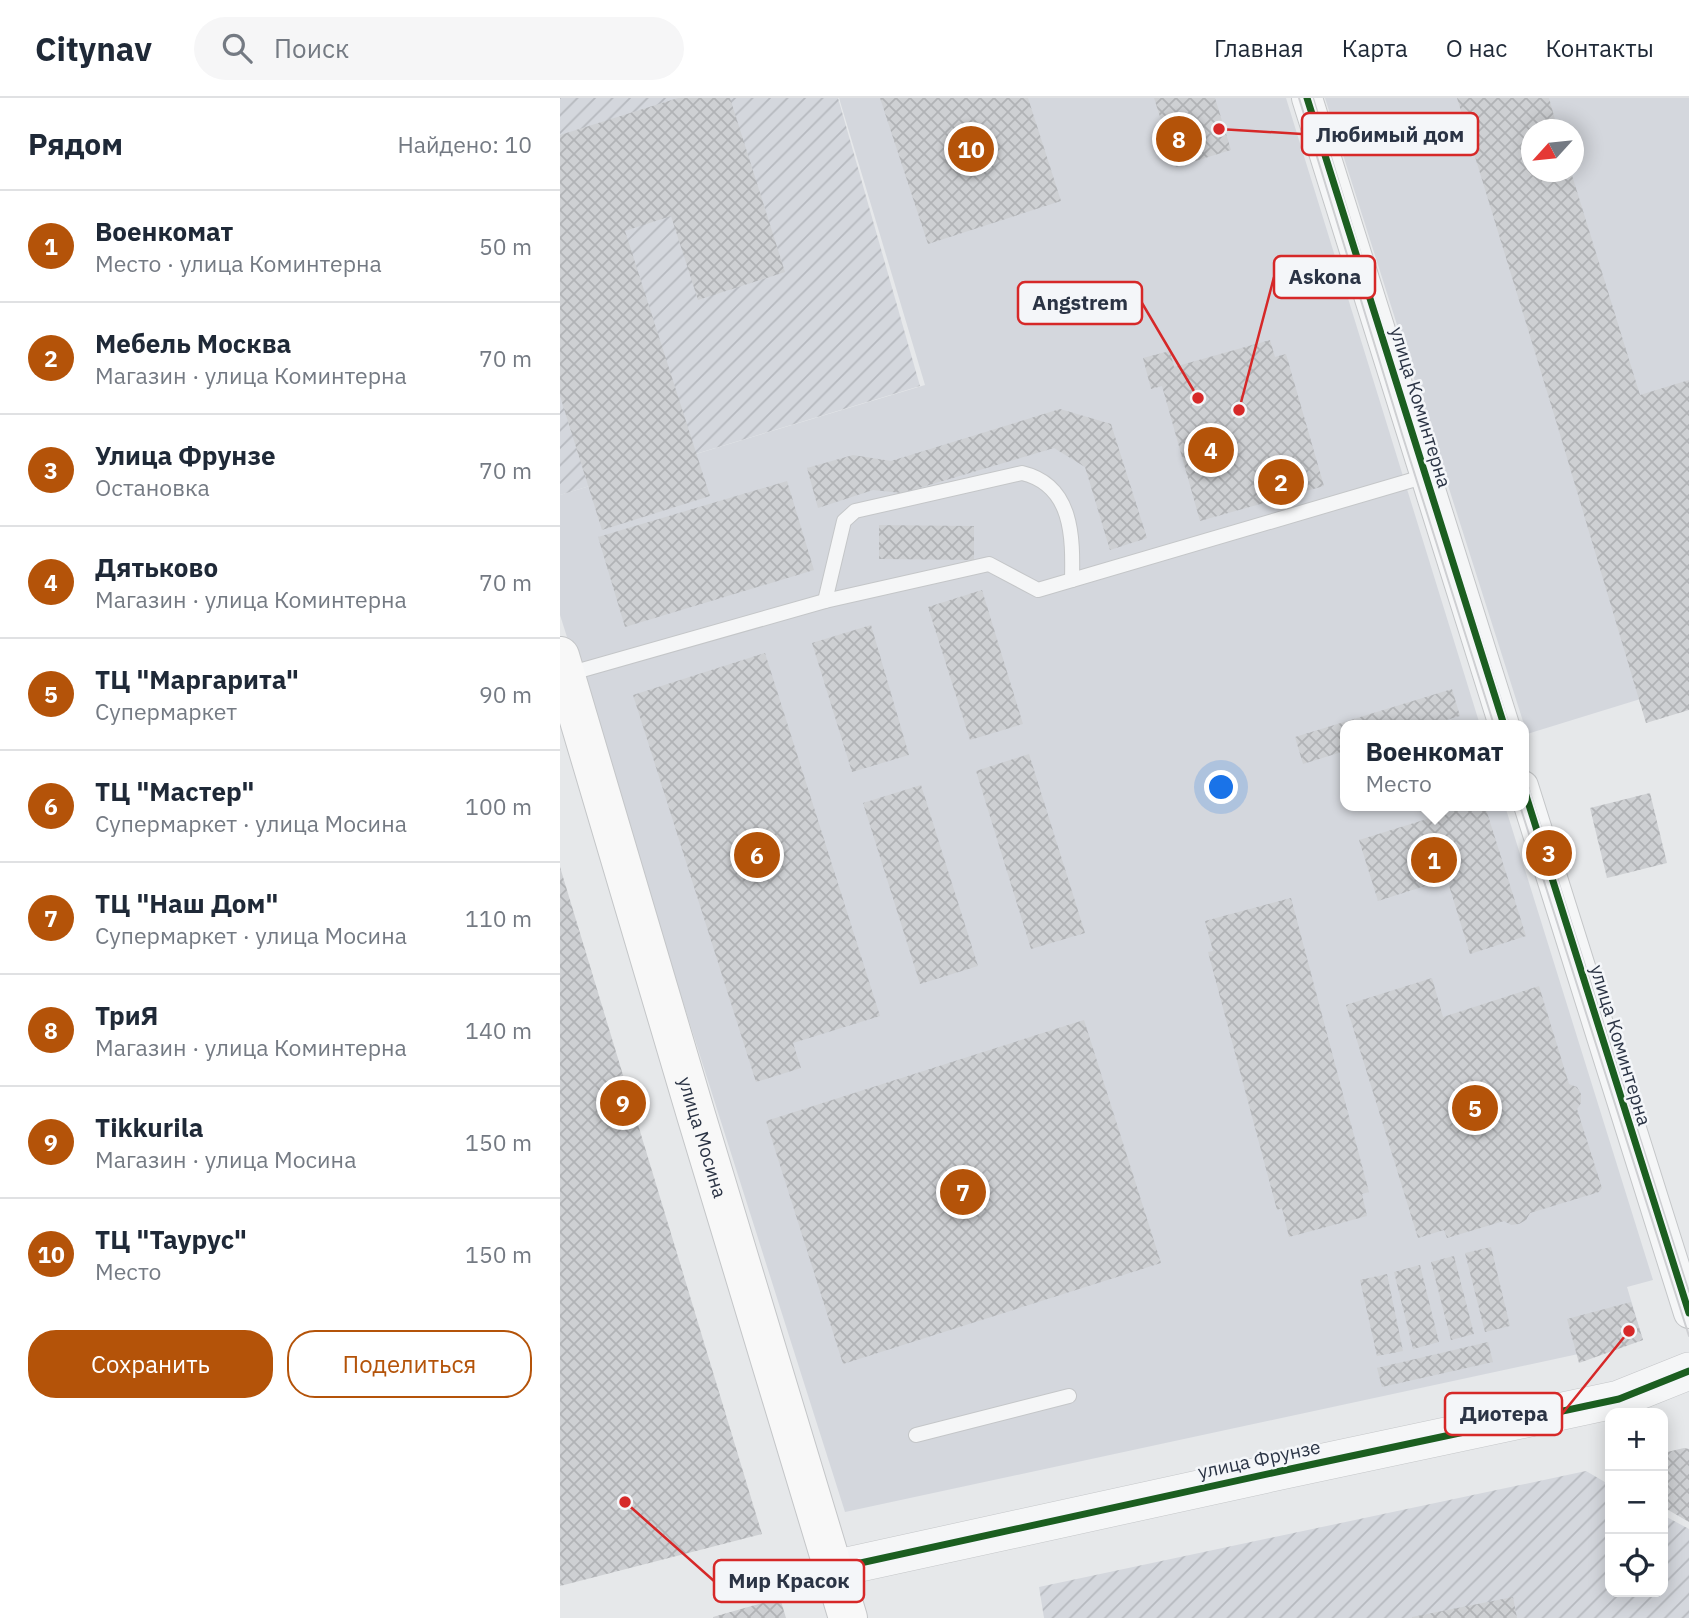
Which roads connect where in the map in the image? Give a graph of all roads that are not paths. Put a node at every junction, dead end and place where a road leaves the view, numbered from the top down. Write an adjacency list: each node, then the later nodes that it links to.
1 (1307, 98): 2 (street, улица Коминтерна)
2 (1426, 476): 3 (lane); 6 (street, улица Коминтерна)
3 (1072, 580): 4 (lane); 4 (lane)
4 (825, 601): 5 (lane)
5 (563, 665): 13 (main road, улица Мосина)
6 (1502, 720)
7 (1529, 804): 8 (street, улица Коминтерна)
8 (1681, 1266): 9 (street, улица Коминтерна)
9 (1689, 1314)
10 (1689, 1371): 13 (street, улица Фрунзе)
11 (1069, 1396): 12 (lane)
12 (916, 1435)
13 (833, 1569): 14 (main road, улица Мосина)
14 (848, 1618)

